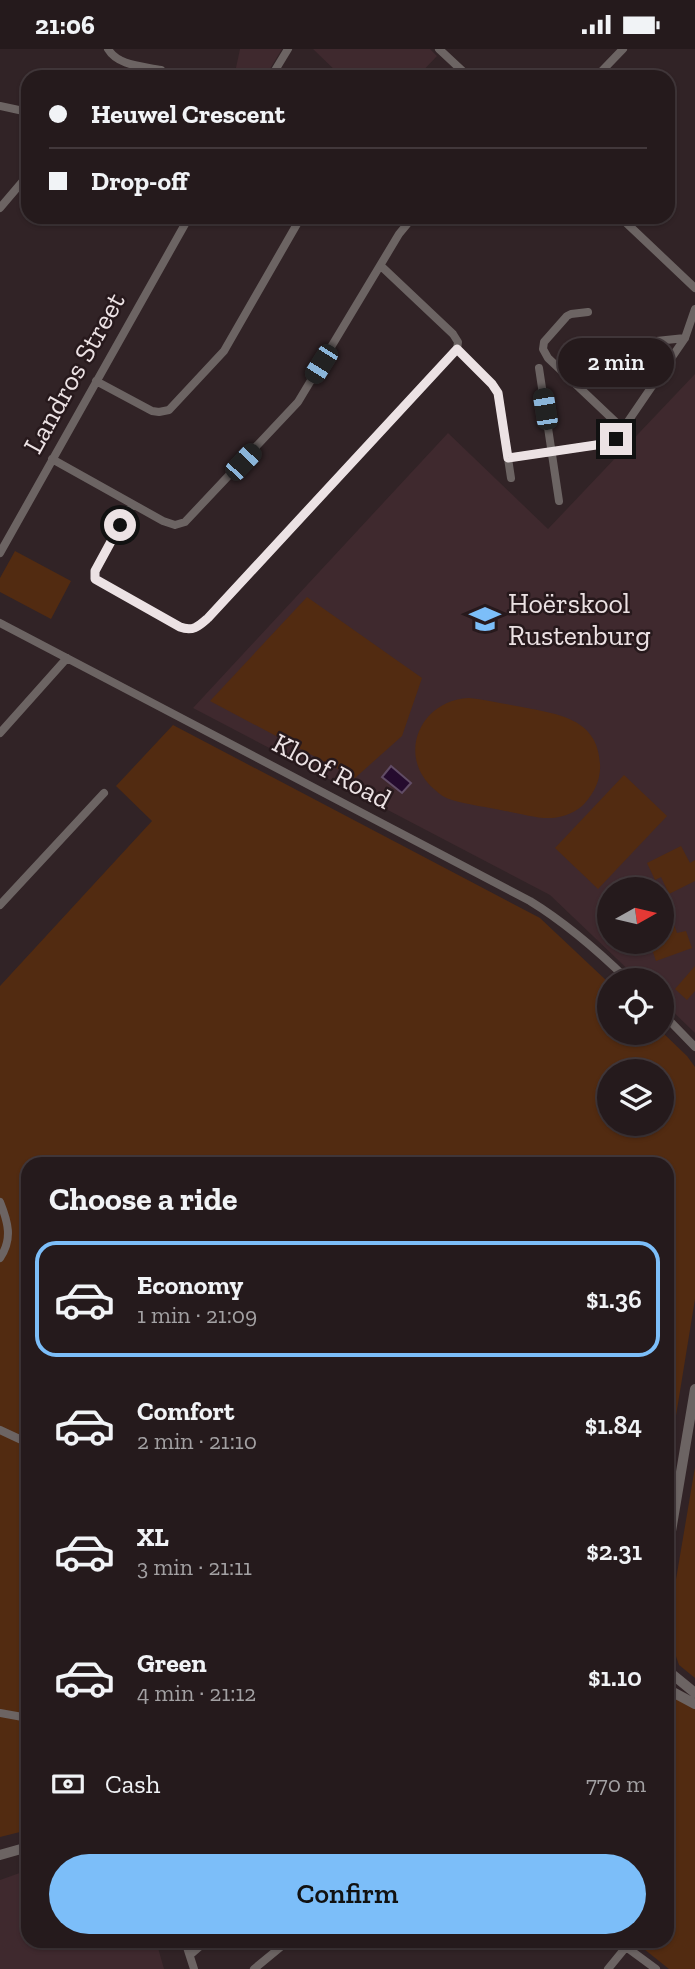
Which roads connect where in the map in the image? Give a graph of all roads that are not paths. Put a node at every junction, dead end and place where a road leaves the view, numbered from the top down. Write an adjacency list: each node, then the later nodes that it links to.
1 (108, 49): 5 (street)
2 (288, 49): 6 (street)
3 (439, 49): 7 (street)
4 (623, 49): 8 (street)
5 (161, 70)
6 (275, 70)
7 (462, 70)
8 (603, 70)
9 (0, 106): 10 (street)
10 (21, 110)
11 (21, 183): 12 (street)
12 (0, 208)
13 (185, 224): 25 (street, Landros Street)
14 (297, 224): 25 (street)
15 (407, 224): 17 (street)
16 (627, 224): 18 (street)
17 (381, 266): 22 (street); 32 (street)
18 (695, 288)
19 (695, 309): 21 (street)
20 (588, 312): 26 (street)
21 (685, 338): 24 (street); 24 (street)
22 (457, 349): 28 (street); 32 (street)
23 (539, 368): 27 (street)
24 (660, 373): 26 (street)
25 (96, 381): 29 (street, Landros Street)
26 (623, 429): 27 (street)
27 (551, 451): 28 (street); 31 (street)
28 (508, 458): 30 (street)
29 (52, 459): 32 (street); 33 (street, Landros Street)
30 (510, 478)
31 (559, 501)
32 (132, 505)
33 (0, 553)
34 (0, 623): 35 (street, Kloof Road)
35 (67, 658): 36 (street); 39 (street, Kloof Road)
36 (0, 733)
37 (104, 793): 38 (street)
38 (0, 905)
39 (615, 968)
40 (674, 1025): 41 (street)
41 (695, 1047)
42 (0, 1202): 43 (street)
43 (0, 1258)
44 (695, 1389): 47 (street)
45 (0, 1430): 46 (street)
46 (21, 1440)
47 (674, 1514)
48 (674, 1674): 50 (street)
49 (674, 1693): 51 (street)
50 (695, 1693)
51 (695, 1704)
52 (0, 1713): 53 (street)
53 (21, 1717)
54 (21, 1849): 55 (street)
55 (0, 1854)
56 (188, 1948): 61 (street)
57 (198, 1948): 61 (street)
58 (280, 1948): 63 (street)
59 (625, 1948): 64 (street)
60 (627, 1948): 65 (street)
61 (190, 1955): 62 (street)
62 (194, 1969)
63 (254, 1969)
64 (608, 1969)
65 (656, 1969)

